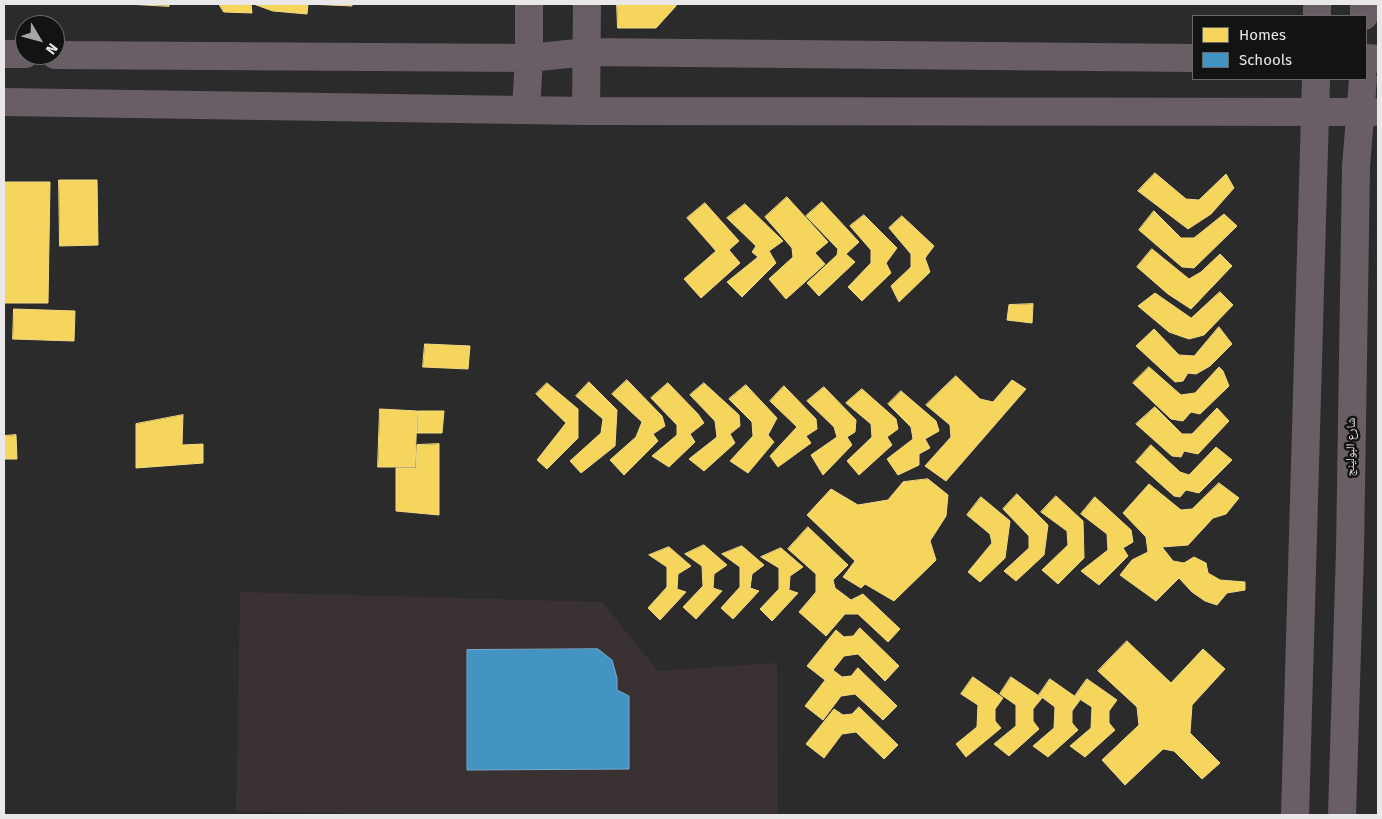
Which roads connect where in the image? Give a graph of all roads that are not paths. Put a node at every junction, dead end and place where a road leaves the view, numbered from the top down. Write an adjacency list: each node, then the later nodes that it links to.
1 (529, 4): 5 (street)
2 (587, 4): 3 (street)
3 (587, 52): 5 (street); 6 (street); 11 (street)
4 (65, 55): 5 (street)
5 (529, 58): 10 (street)
6 (1192, 58)
7 (1316, 80): 12 (street)
8 (1362, 80): 13 (street, شارع البولينج)
9 (4, 102): 10 (street)
10 (526, 110): 11 (street)
11 (586, 111): 12 (street)
12 (1315, 112): 13 (street); 14 (street)
13 (1370, 112): 15 (street, شارع البولينج)
14 (1295, 815)
15 (1342, 815)

